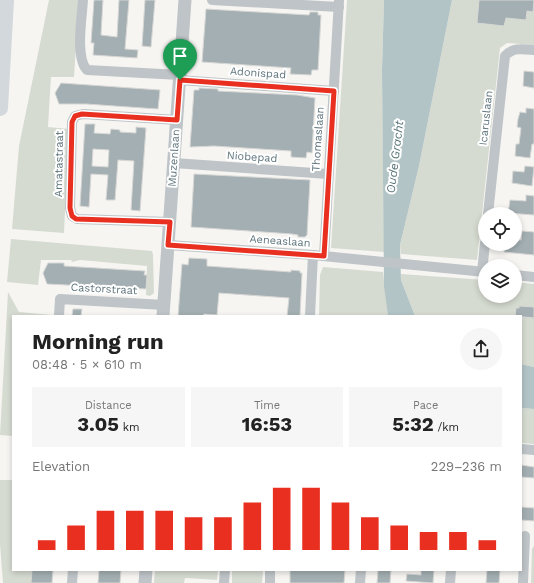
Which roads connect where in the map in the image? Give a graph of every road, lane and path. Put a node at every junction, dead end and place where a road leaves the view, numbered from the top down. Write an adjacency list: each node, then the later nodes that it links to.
1 (6, 0): 9 (main road)
2 (83, 0): 7 (street, Adonispad)
3 (185, 0): 7 (street, Muzenlaan)
4 (212, 0): 5 (street)
5 (339, 4): 8 (street, Thomaslaan)
6 (534, 50): 13 (street, Icaruslaan)
7 (180, 78): 8 (street, Adonispad); 10 (street, Muzenlaan)
8 (334, 91): 12 (street, Thomaslaan)
9 (0, 108)
10 (177, 120): 11 (street, Muzenlaan); 14 (street, Amatastraat)
11 (174, 163): 12 (street, Niobepad); 14 (street, Muzenlaan)
12 (328, 174): 17 (street, Thomaslaan)
13 (489, 207)
14 (170, 222): 15 (street, Muzenlaan)
15 (168, 245): 16 (street, Aeneaslaan); 21 (street, Muzenlaan)
16 (312, 255): 17 (street, Aeneaslaan); 23 (street)
17 (324, 256): 18 (street, Aeneaslaan)
18 (478, 271)
19 (522, 276): 20 (street)
20 (534, 277)
21 (164, 310): 22 (street, Castorstraat)
22 (58, 315)
23 (310, 315)
24 (522, 449): 25 (street)
25 (534, 450)
26 (527, 536): 39 (street)
27 (73, 571): 33 (street)
28 (146, 571): 34 (street)
29 (225, 571): 35 (street)
30 (270, 571): 36 (street)
31 (361, 571): 37 (street)
32 (451, 571): 38 (street)
33 (72, 583)
34 (145, 583)
35 (224, 583)
36 (270, 583)
37 (360, 583)
38 (450, 583)
39 (523, 583)

